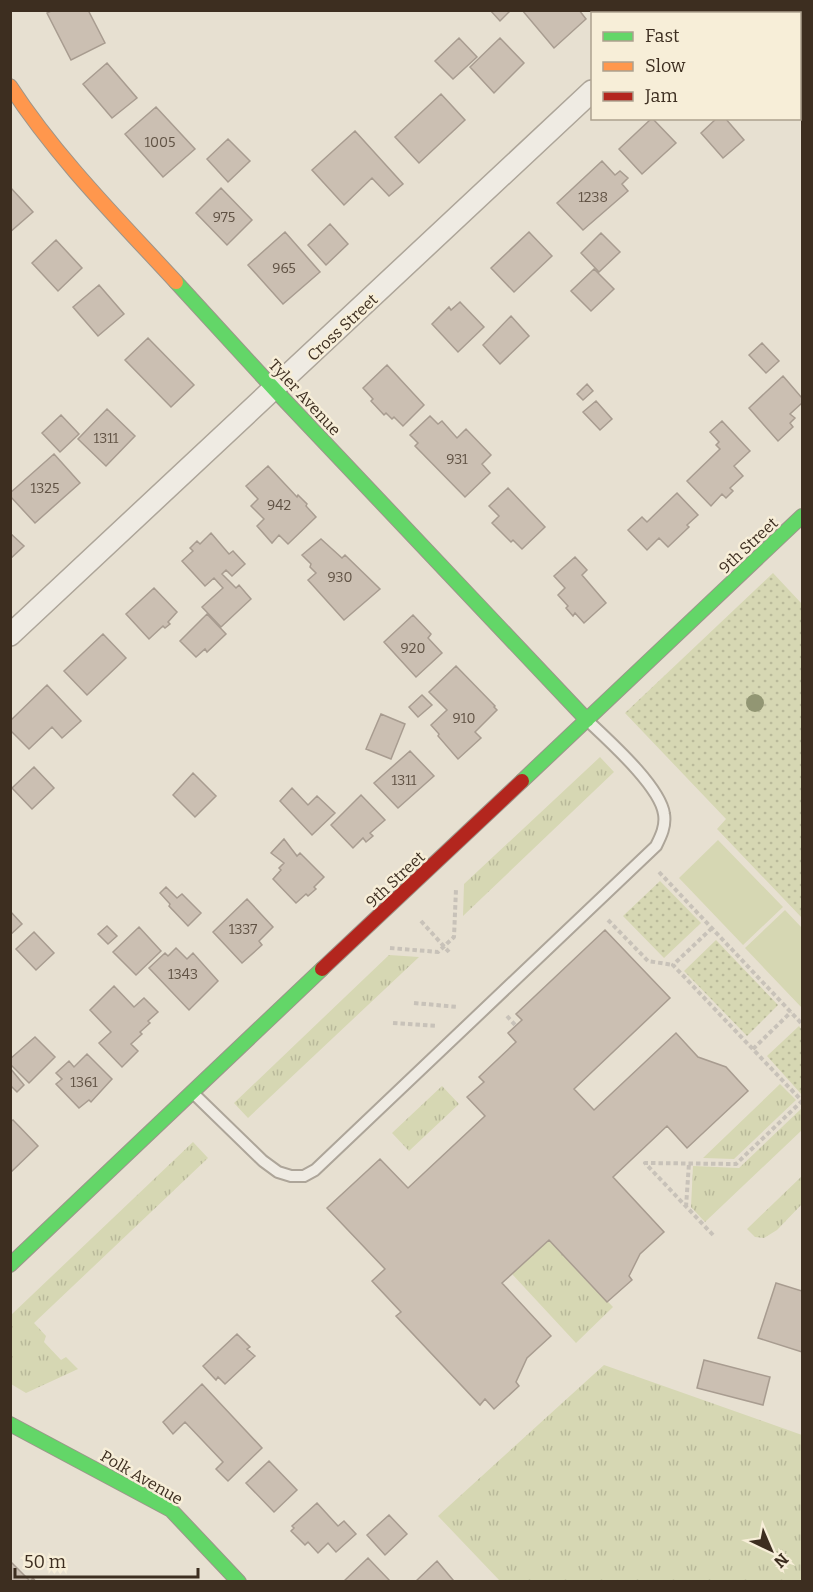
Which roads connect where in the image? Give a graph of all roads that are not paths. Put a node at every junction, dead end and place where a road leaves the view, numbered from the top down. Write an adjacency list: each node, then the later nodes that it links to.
1 (10, 86): 3 (street, Tyler Avenue)
2 (591, 92): 3 (street, Cross Street)
3 (275, 390): 5 (street, Cross Street); 6 (street, Tyler Avenue)
4 (802, 516): 6 (street, 9th Street)
5 (10, 635)
6 (587, 720): 7 (street, 9th Street); 7 (lane)
7 (193, 1093): 8 (street, 9th Street)
8 (10, 1265)
9 (10, 1424): 10 (street, Polk Avenue)
10 (239, 1581)

